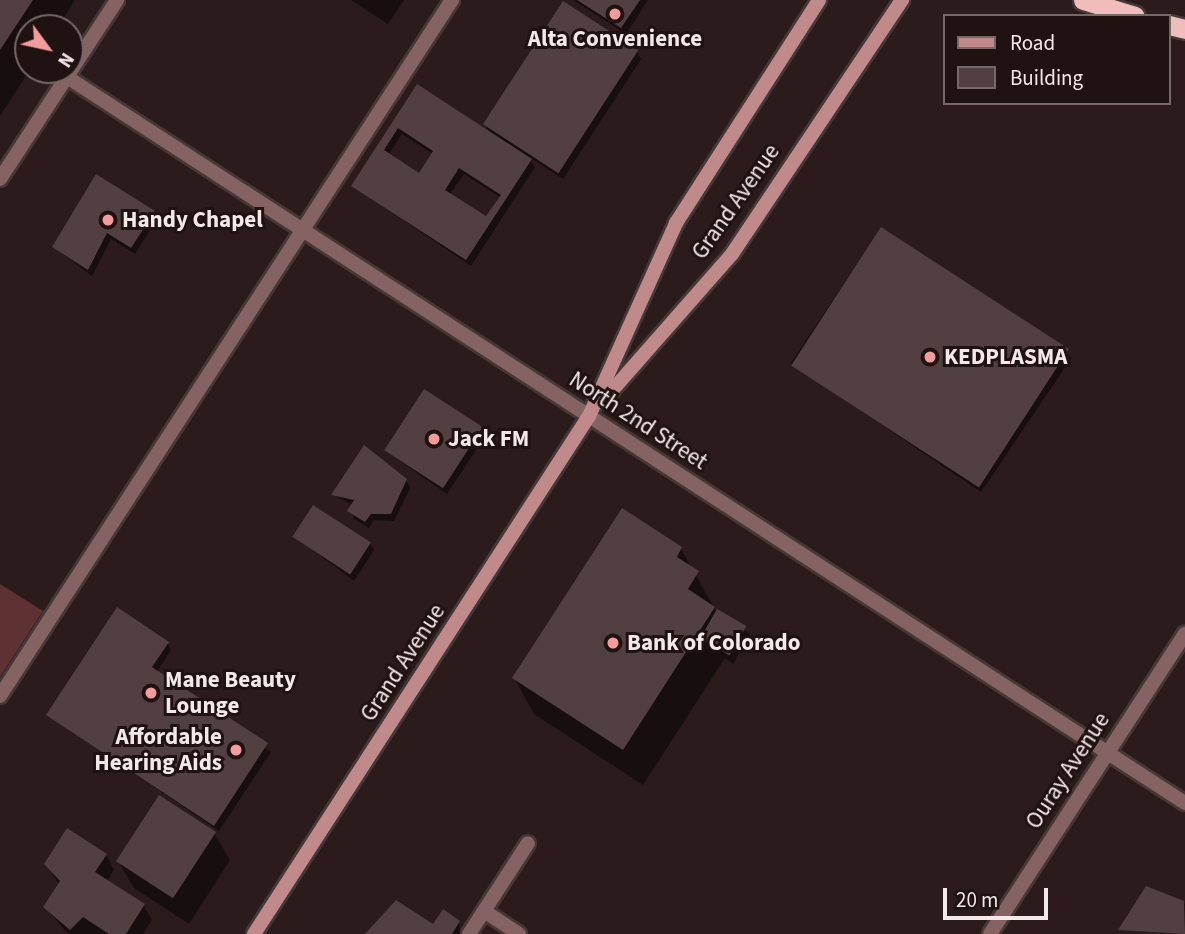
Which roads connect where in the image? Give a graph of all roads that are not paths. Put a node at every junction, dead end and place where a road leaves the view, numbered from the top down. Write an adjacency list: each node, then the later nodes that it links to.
1 (117, 0): 7 (street)
2 (452, 0): 11 (street)
3 (819, 0): 12 (main road, Grand Avenue)
4 (902, 0): 12 (main road, Grand Avenue)
5 (1083, 0): 6 (highway)
6 (1128, 14)
7 (84, 50)
8 (61, 84): 10 (street)
9 (77, 84): 11 (street, North 2nd Street)
10 (0, 179)
11 (304, 231): 12 (street, North 2nd Street); 14 (street)
12 (589, 416): 15 (street, North 2nd Street); 20 (main road, Grand Avenue)
13 (1185, 634): 15 (street, Ouray Avenue)
14 (0, 696)
15 (1108, 753): 16 (street, North 2nd Street); 22 (street, Ouray Avenue)
16 (1185, 803)
17 (528, 843): 18 (street)
18 (484, 911): 19 (street); 21 (street)
19 (474, 932)
20 (254, 934)
21 (519, 934)
22 (990, 934)

